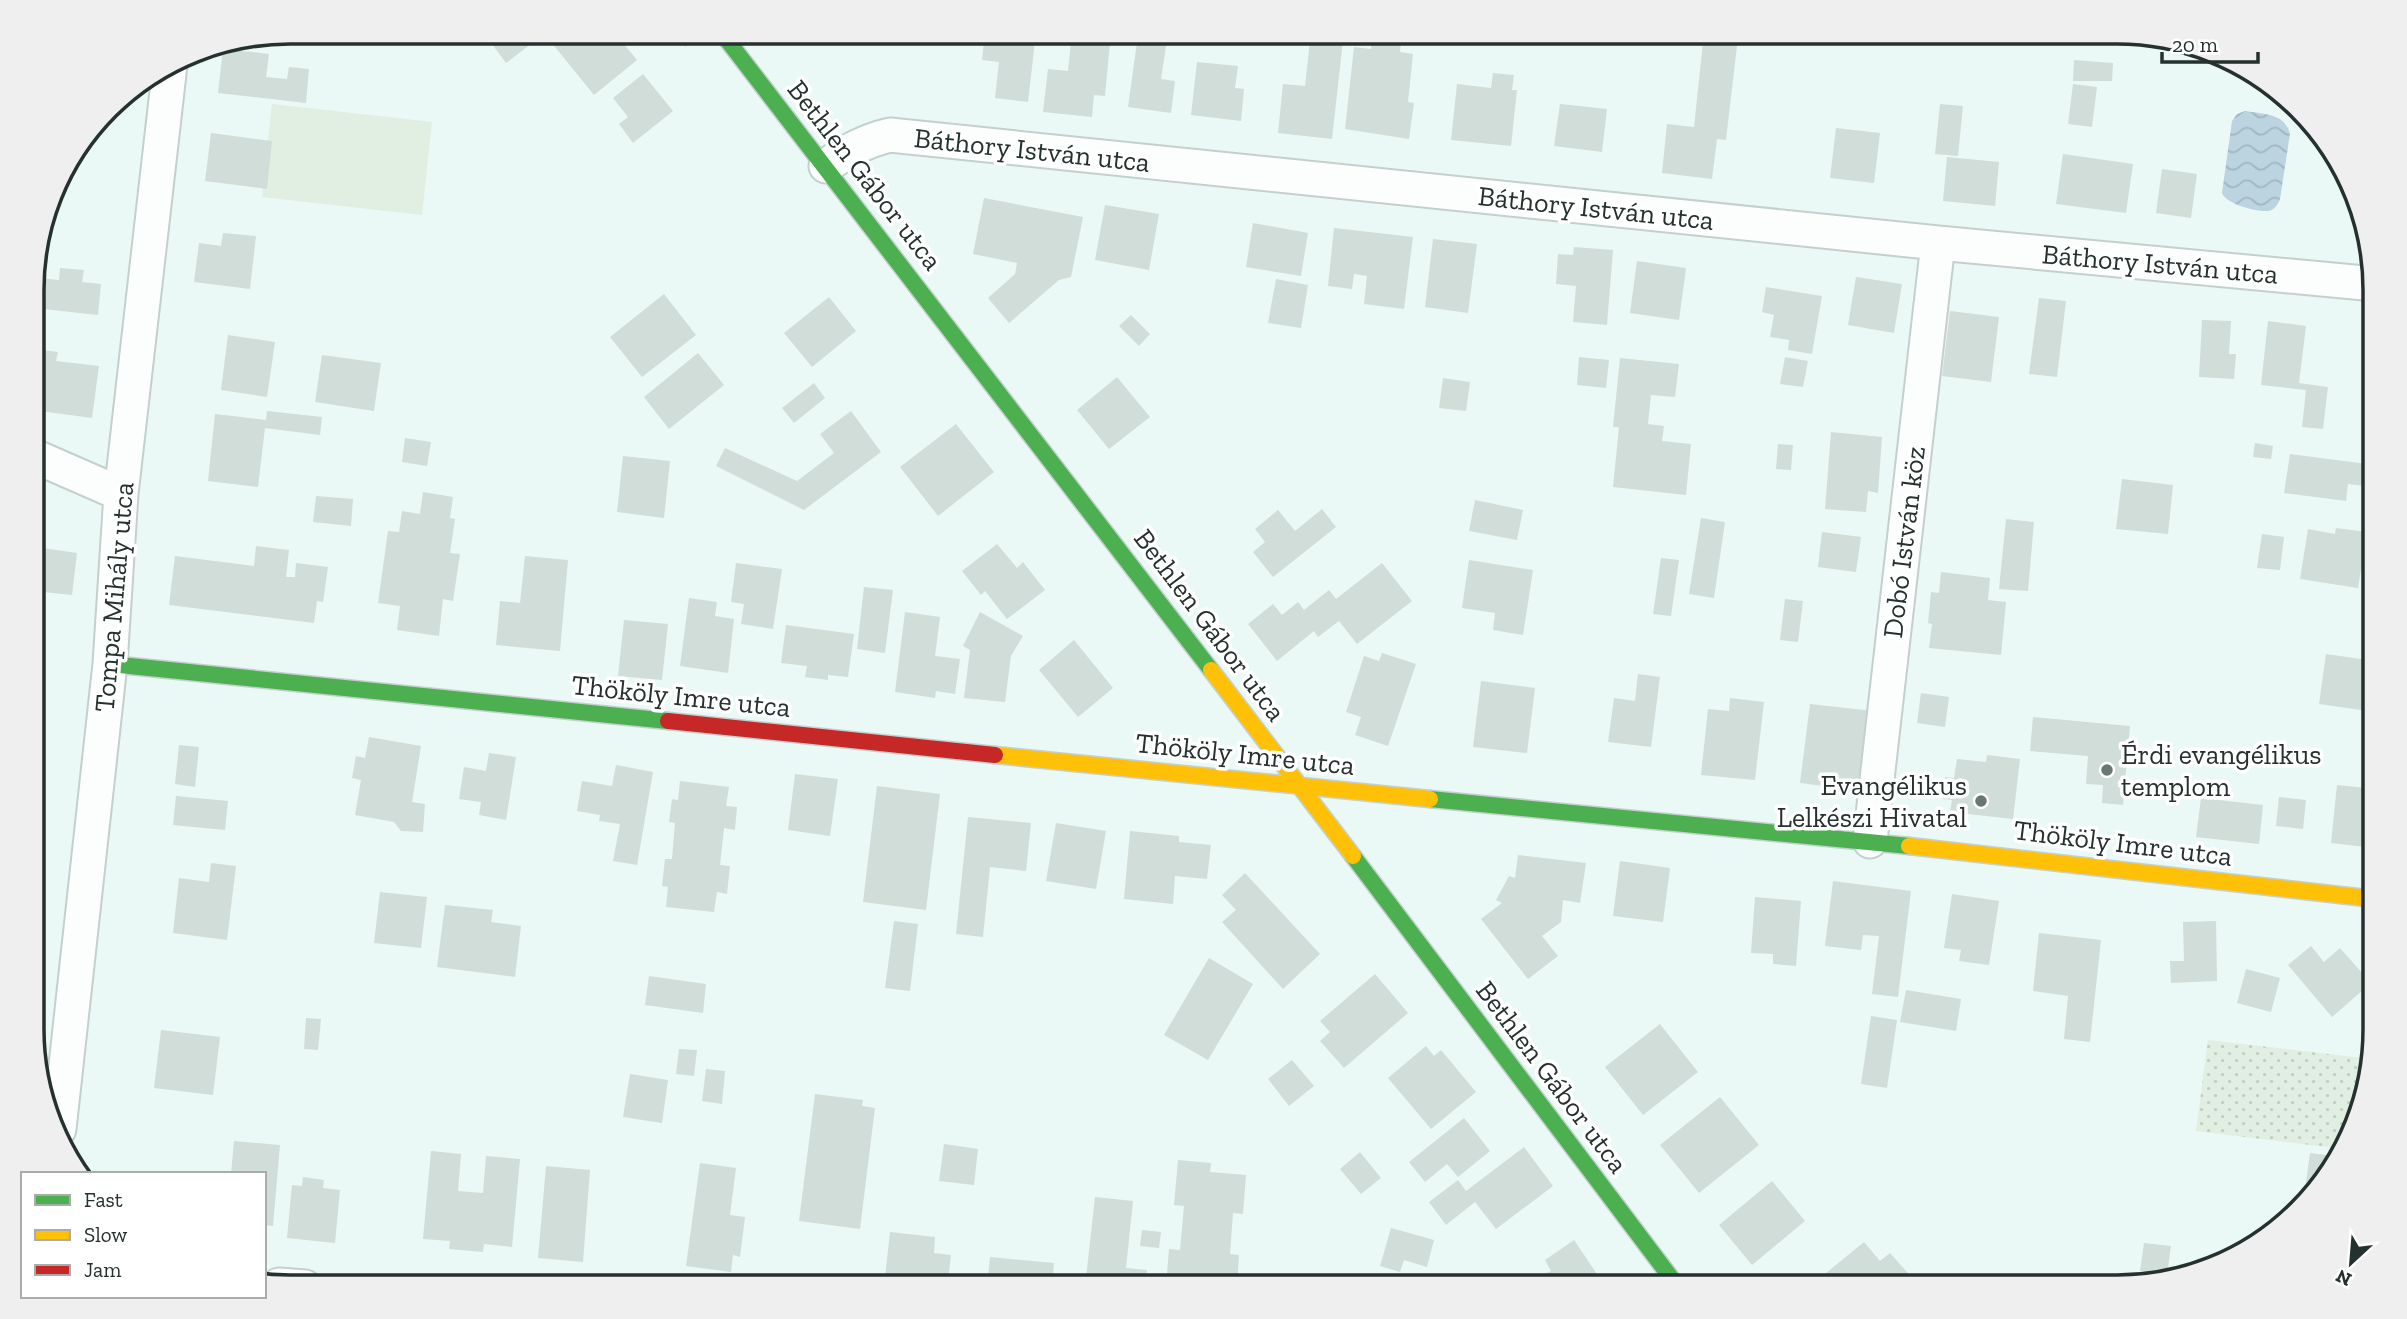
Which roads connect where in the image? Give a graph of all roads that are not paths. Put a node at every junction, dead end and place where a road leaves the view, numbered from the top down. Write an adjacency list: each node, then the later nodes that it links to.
1 (730, 44): 3 (street, Bethlen Gábor utca)
2 (169, 76): 7 (street, Tompa Mihály utca)
3 (826, 166): 4 (street, Báthory István utca); 9 (street, Bethlen Gábor utca)
4 (1938, 243): 5 (street, Báthory István utca); 10 (street, Dobó István köz)
5 (2363, 283)
6 (44, 460): 7 (street)
7 (121, 494): 8 (street, Tompa Mihály utca)
8 (110, 664): 9 (street, Thököly Imre utca); 12 (street, Tompa Mihály utca)
9 (1300, 786): 10 (street, Thököly Imre utca); 13 (street, Bethlen Gábor utca)
10 (1870, 841): 11 (street, Thököly Imre utca)
11 (2363, 898)
12 (60, 1118)
13 (1669, 1275)

